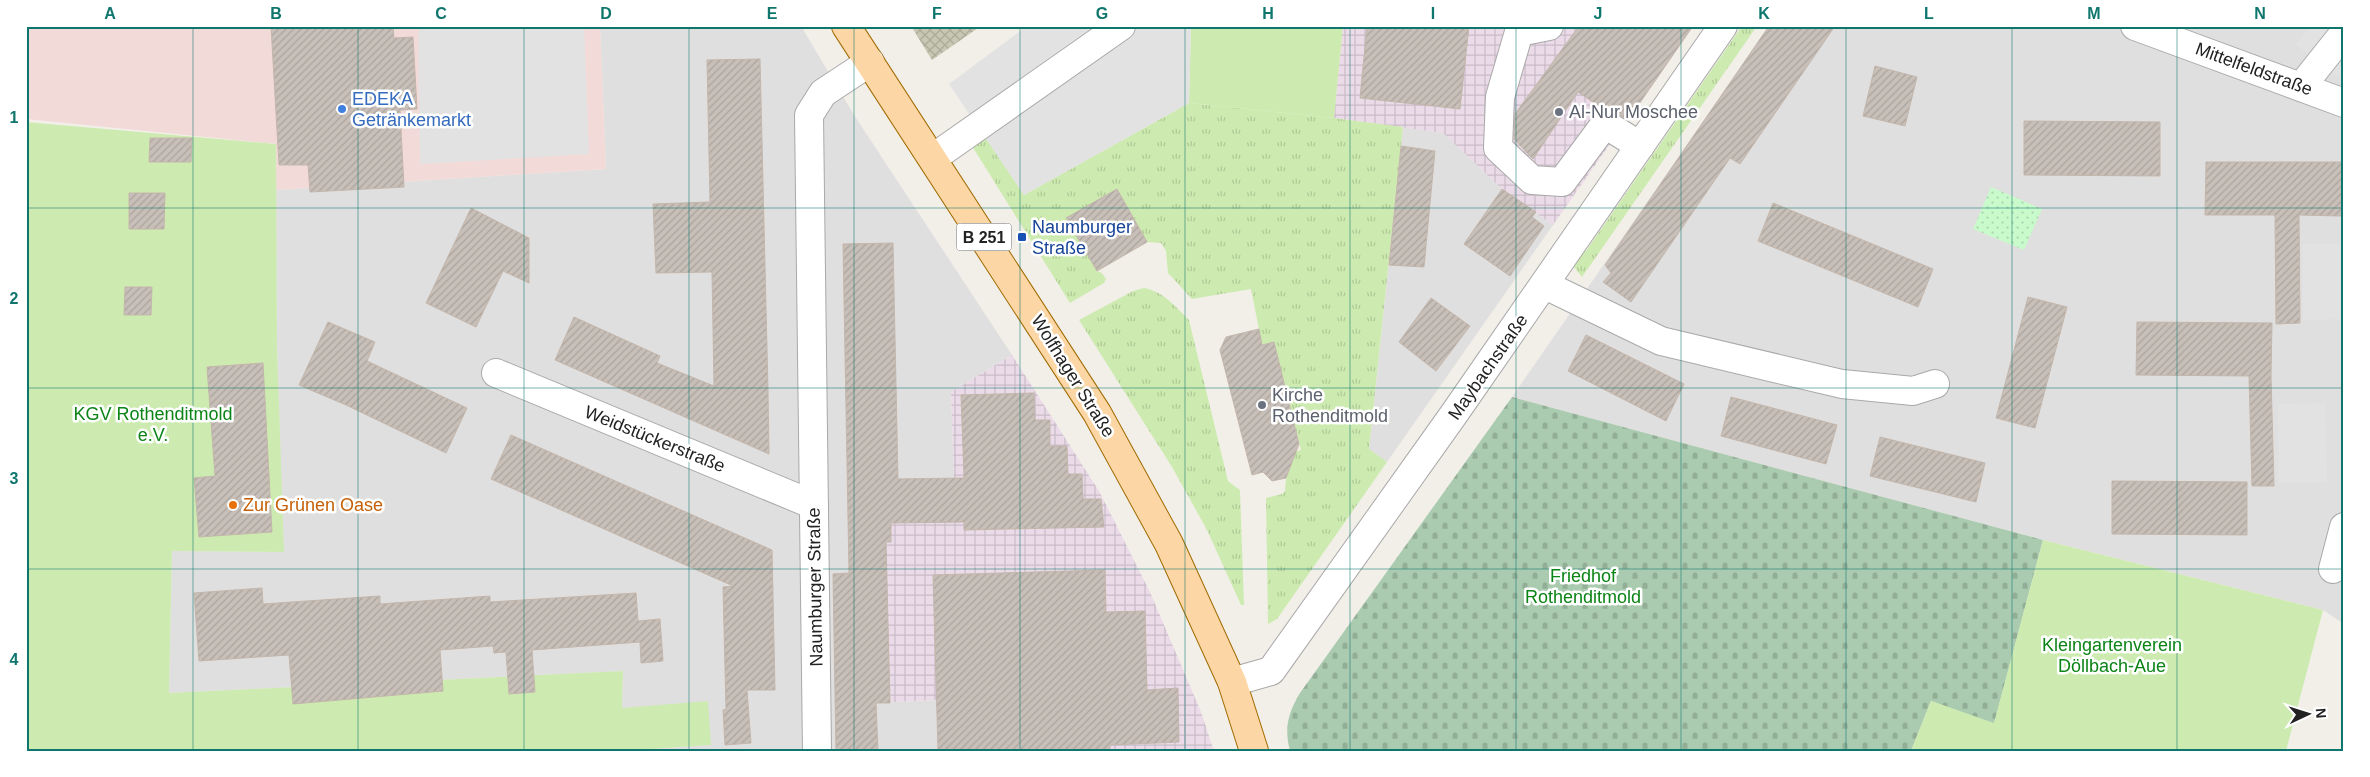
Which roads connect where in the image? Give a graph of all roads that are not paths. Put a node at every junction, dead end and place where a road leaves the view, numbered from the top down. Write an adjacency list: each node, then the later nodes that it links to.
1 (846, 26): 7 (main road, Wolfhager Straße / B 251)
2 (1121, 26): 11 (street)
3 (1549, 26): 10 (street)
4 (1722, 26): 10 (street, Maybachstraße)
5 (2135, 26): 8 (street, Mittelfeldstraße)
6 (2344, 33): 8 (street)
7 (870, 62): 11 (main road, Wolfhager Straße / B 251); 15 (street, Naumburger Straße)
8 (2301, 87): 9 (street, Mittelfeldstraße)
9 (2344, 103)
10 (1640, 146): 12 (street, Maybachstraße)
11 (933, 158): 18 (main road, Wolfhager Straße / B 251)
12 (1544, 285): 14 (street); 18 (street, Maybachstraße)
13 (496, 373): 15 (street, Weidstückerstraße)
14 (1935, 384)
15 (814, 505): 19 (street, Naumburger Straße)
16 (2344, 527): 17 (street)
17 (2333, 569)
18 (1232, 682): 20 (main road, Wolfhager Straße / B 251)
19 (817, 751)
20 (1254, 751)

